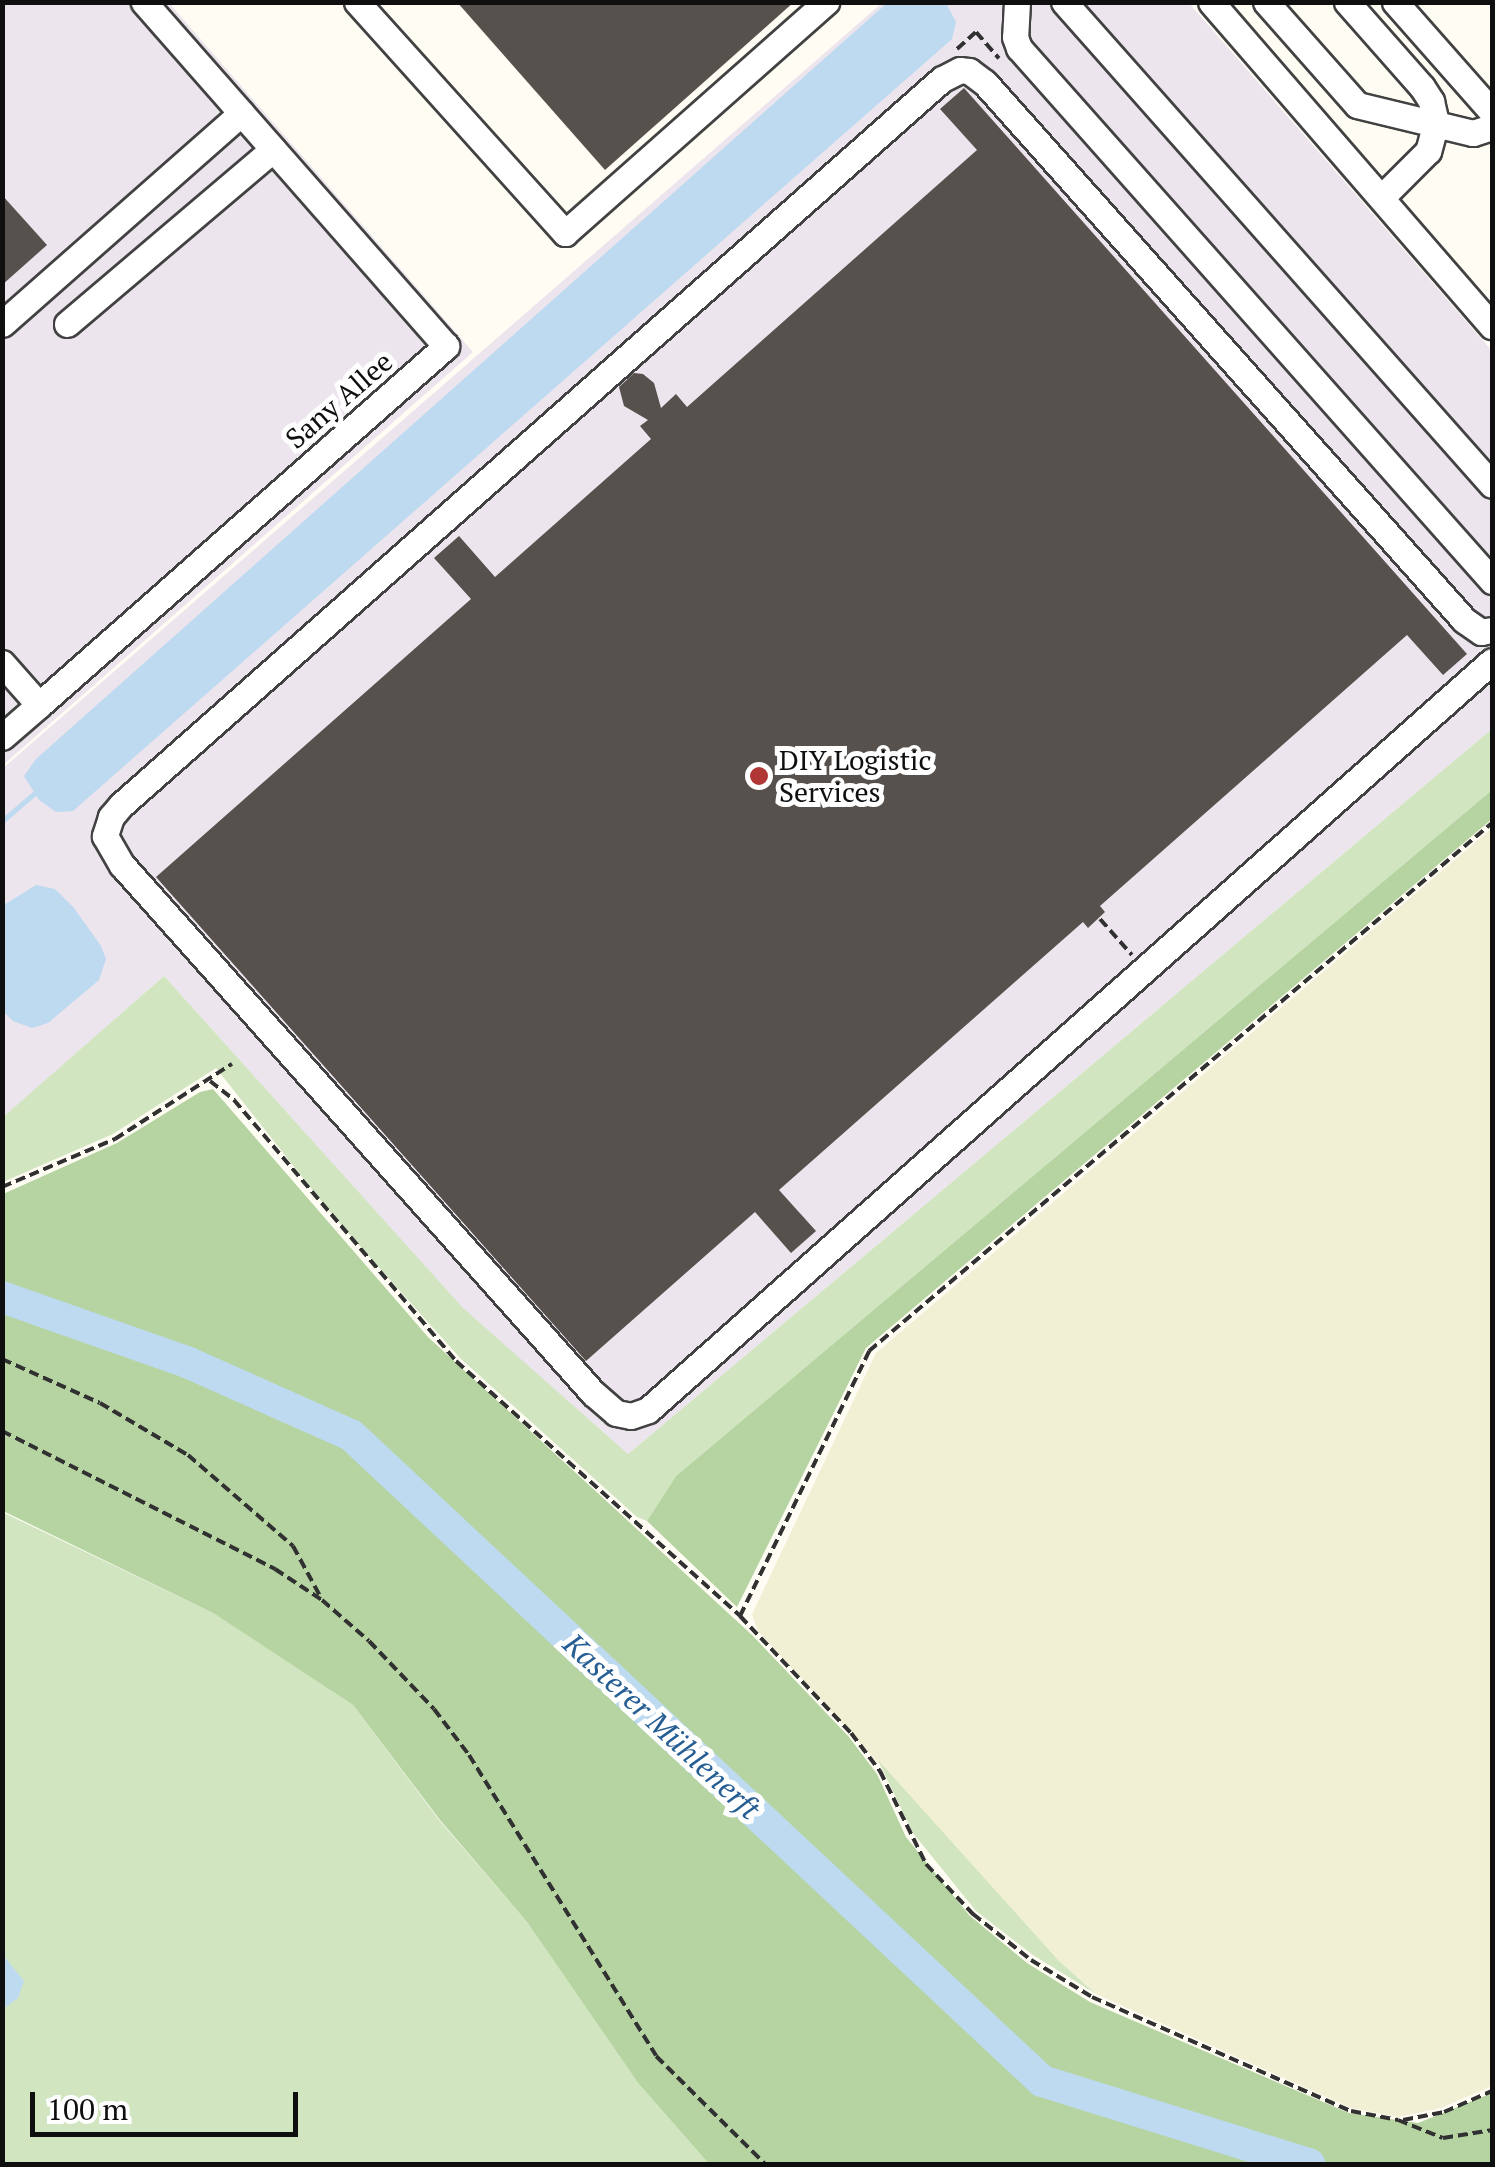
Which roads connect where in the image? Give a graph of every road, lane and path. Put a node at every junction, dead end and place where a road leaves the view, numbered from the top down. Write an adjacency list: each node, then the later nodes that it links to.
1 (144, 2): 11 (street, Sany Allee)
2 (358, 2): 3 (street)
3 (826, 2)
4 (1017, 2): 20 (street)
5 (1064, 2): 19 (street)
6 (1211, 2): 15 (street)
7 (1266, 2): 12 (street)
8 (1347, 2): 12 (street)
9 (1395, 2): 10 (street)
10 (1492, 112)
11 (241, 114): 14 (street, Sany Allee); 16 (street)
12 (1436, 122): 13 (street); 15 (street)
13 (1492, 127)
14 (272, 149): 17 (street); 24 (street, Sany Allee)
15 (1381, 198): 18 (street)
16 (2, 324)
17 (66, 324)
18 (1492, 326)
19 (1492, 485)
20 (1492, 582)
21 (1487, 631): 23 (street); 28 (street)
22 (2, 663): 24 (street)
23 (1489, 664): 28 (street)
24 (39, 705): 25 (street, Sany Allee)
25 (2, 737)
26 (1492, 824): 35 (path)
27 (1100, 919): 28 (path)
28 (1146, 970)
29 (232, 1064): 30 (path)
30 (210, 1081): 31 (path); 35 (path)
31 (2, 1188)
32 (2, 1360): 34 (path)
33 (2, 1431): 34 (path)
34 (322, 1600): 39 (path)
35 (740, 1616): 37 (path)
36 (1492, 2090): 37 (path)
37 (1398, 2120): 38 (path)
38 (1492, 2130)
39 (765, 2164)

